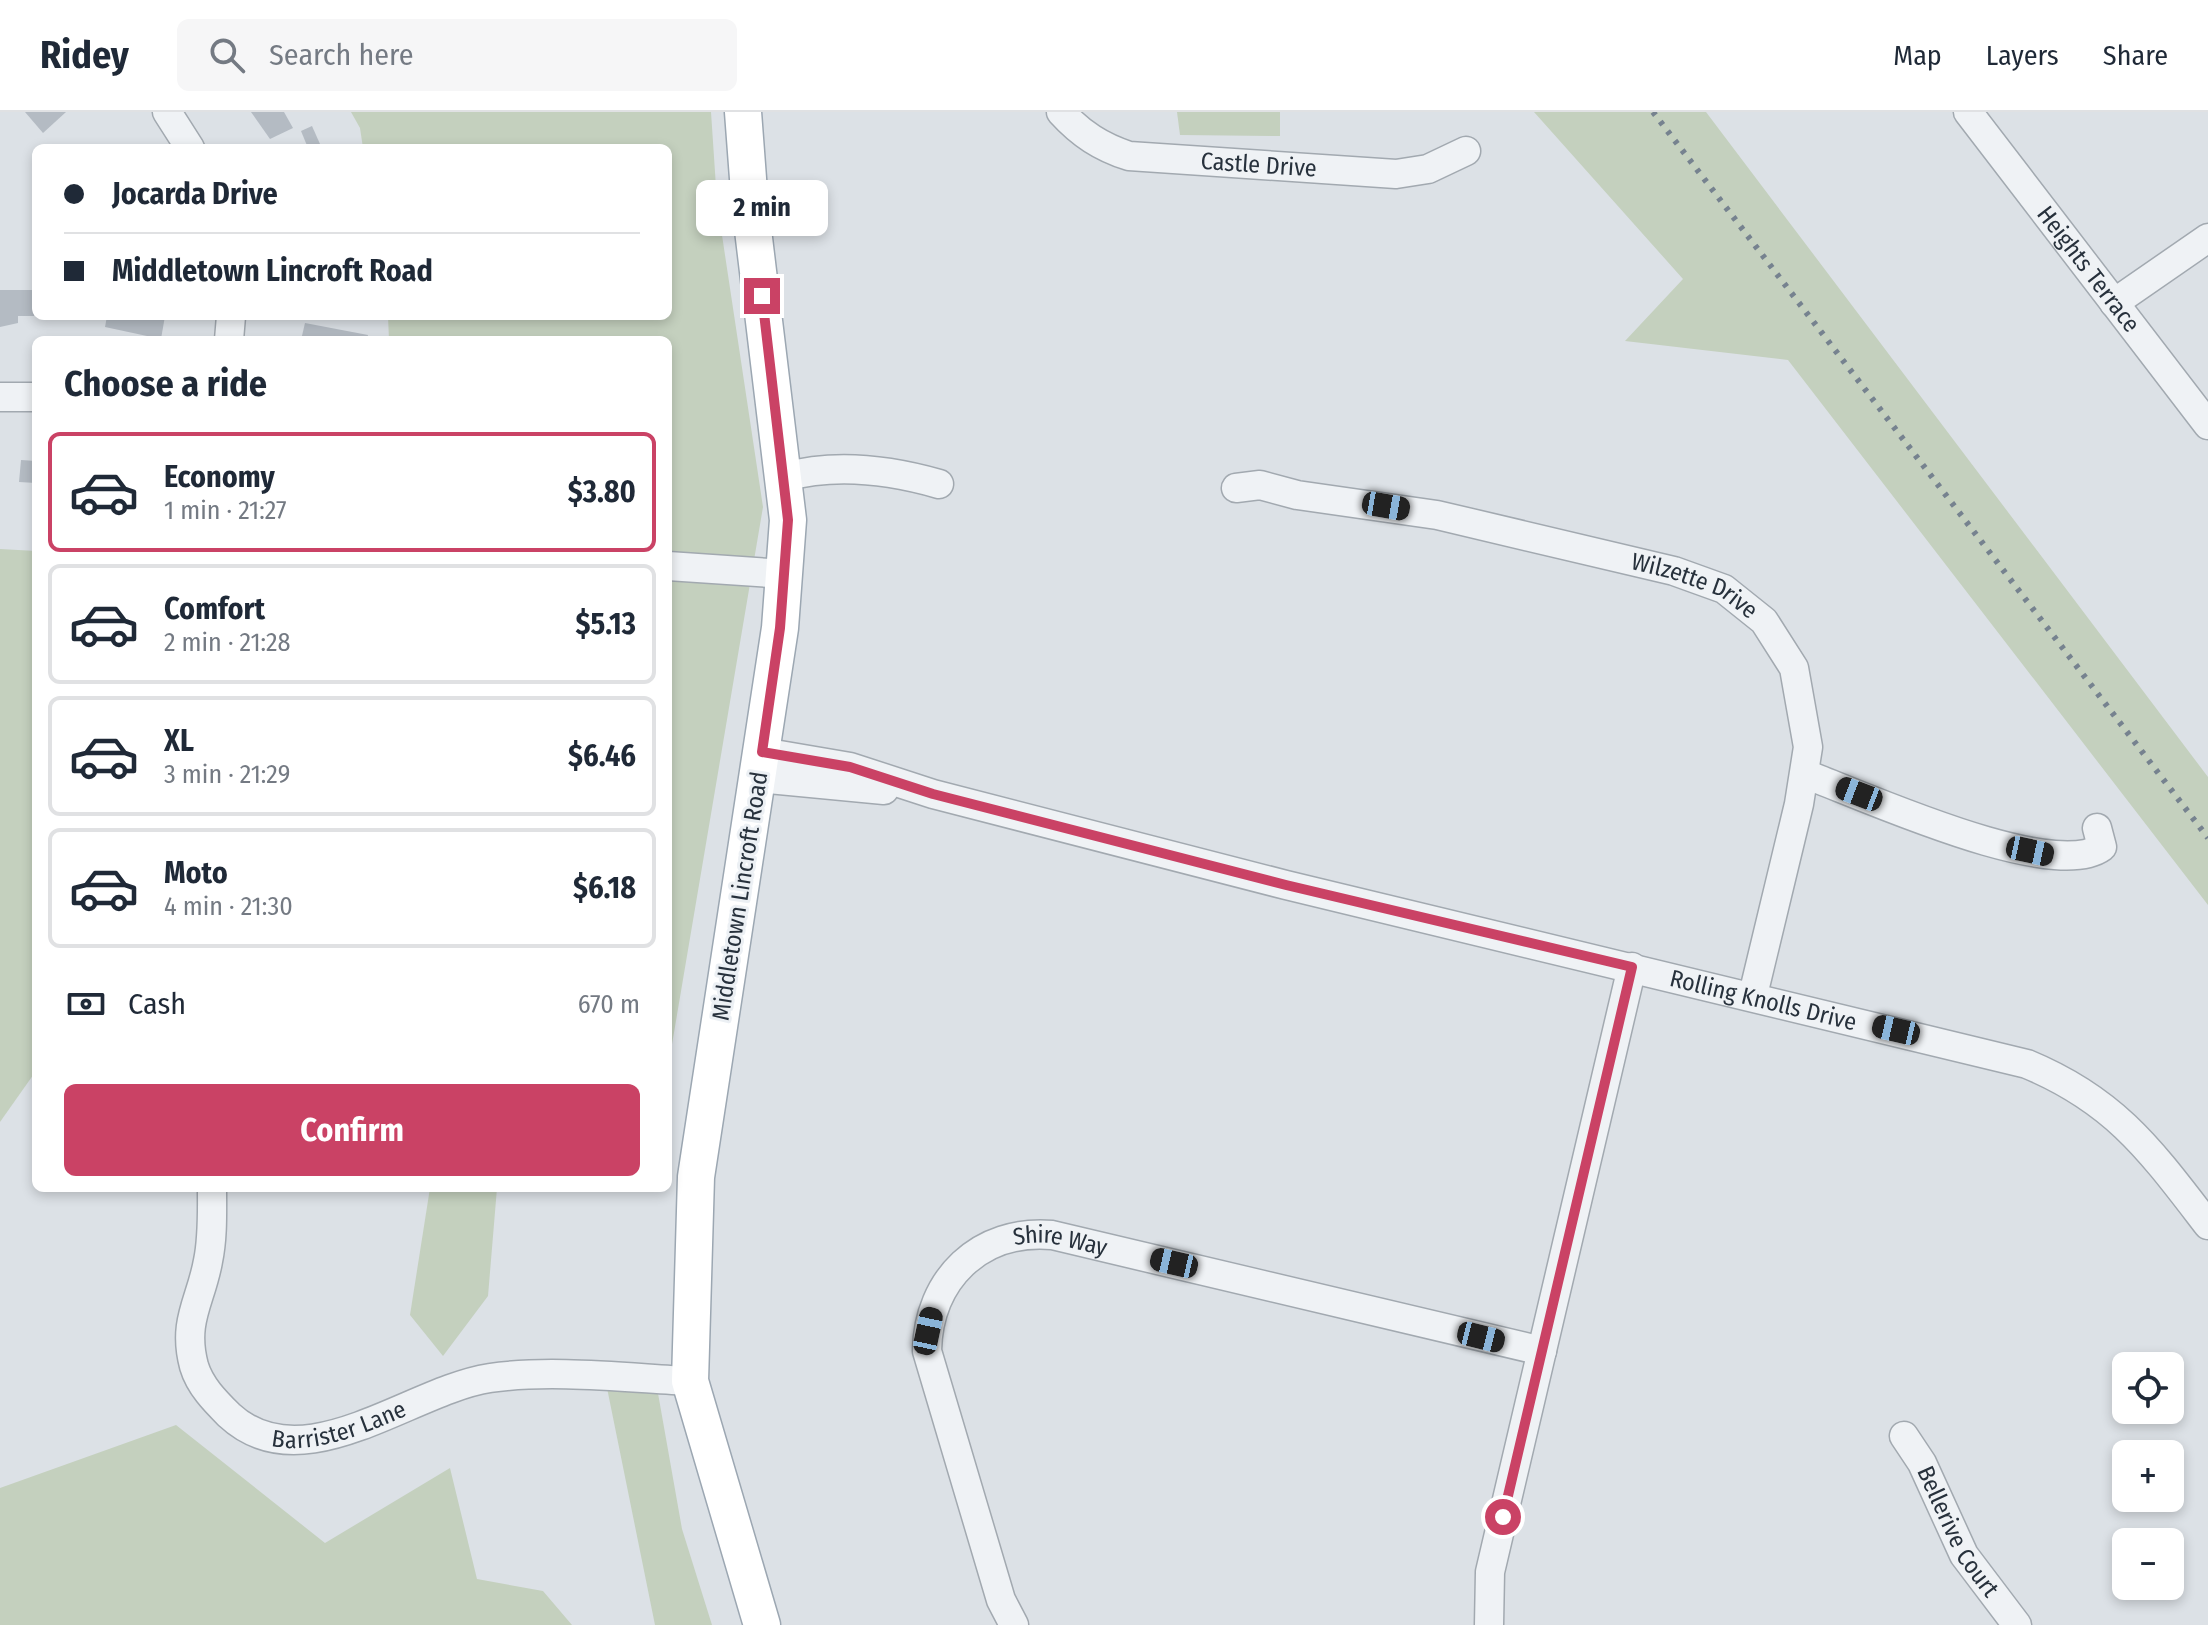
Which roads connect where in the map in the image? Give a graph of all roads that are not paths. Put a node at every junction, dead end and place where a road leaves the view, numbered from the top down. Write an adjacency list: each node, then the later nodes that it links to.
1 (167, 112): 5 (street)
2 (743, 112): 12 (main road, Middletown Lincroft Road)
3 (1061, 112): 6 (street, Castle Drive)
4 (1968, 112): 8 (street, Heights Terrace)
5 (187, 144)
6 (1466, 151)
7 (2208, 238): 8 (street)
8 (2114, 303): 11 (street, Heights Terrace)
9 (0, 397): 10 (street)
10 (32, 397)
11 (2208, 425)
12 (785, 477): 13 (street); 16 (main road, Middletown Lincroft Road)
13 (939, 484)
14 (1236, 488): 18 (street, Wilzette Drive)
15 (672, 566): 16 (street)
16 (785, 574): 17 (main road, Middletown Lincroft Road)
17 (760, 765): 20 (street, Rolling Knolls Drive); 25 (main road, Middletown Lincroft Road)
18 (1805, 774): 19 (street); 21 (street, Wilzette Drive)
19 (2097, 828)
20 (1632, 967): 21 (street, Rolling Knolls Drive); 24 (street)
21 (1753, 995): 23 (street, Rolling Knolls Drive)
22 (212, 1192): 25 (street, Barrister Lane)
23 (2208, 1225)
24 (1542, 1351): 28 (street, Shire Way); 29 (street)
25 (690, 1381): 27 (main road, Middletown Lincroft Road)
26 (1904, 1436): 30 (street, Bellerive Court)
27 (762, 1625)
28 (1014, 1625)
29 (1489, 1625)
30 (2017, 1625)

